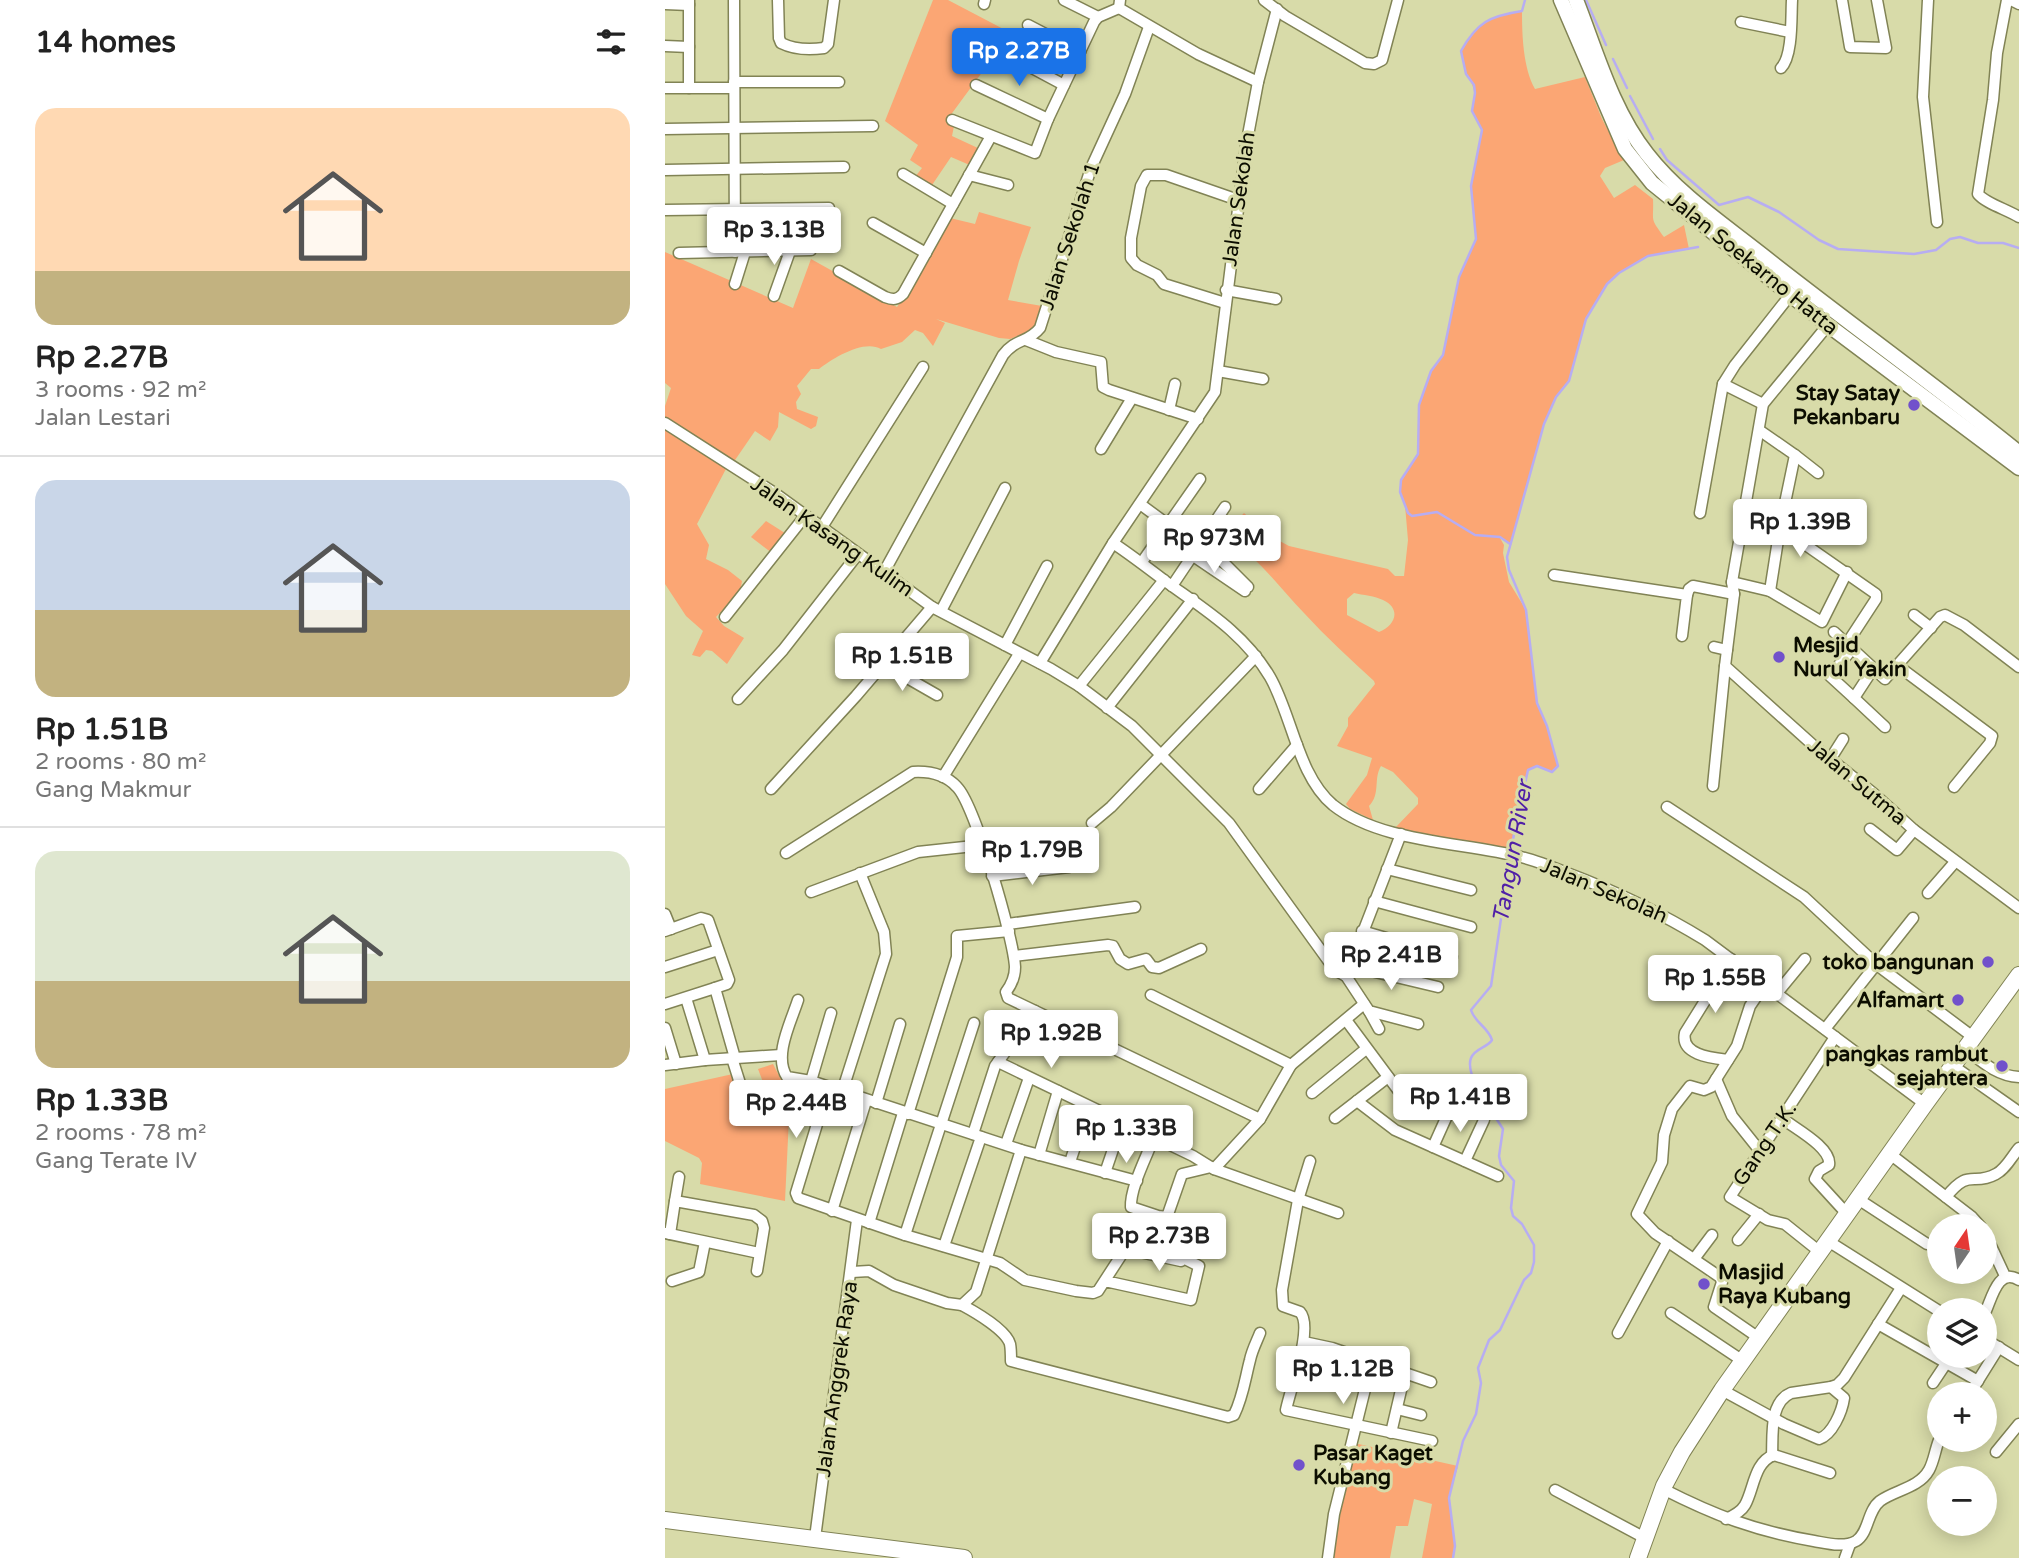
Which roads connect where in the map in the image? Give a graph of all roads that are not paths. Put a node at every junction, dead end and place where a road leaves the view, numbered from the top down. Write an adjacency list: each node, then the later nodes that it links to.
1 (734, 0): 31 (street)
2 (778, 0): 3 (street)
3 (834, 0)
4 (1065, 0): 19 (street)
5 (1264, 0): 18 (street)
6 (1398, 0): 18 (street)
7 (1561, 0): 64 (main road, Jalan Soekarno Hatta)
8 (1576, 0): 75 (main road, Jalan Soekarno Hatta)
9 (1793, 0): 23 (street)
10 (1842, 0): 11 (street)
11 (1877, 0)
12 (1928, 0): 54 (street)
13 (2009, 0): 17 (street); 53 (street)
14 (689, 3): 15 (street); 25 (street)
15 (665, 4)
16 (1119, 4): 19 (street); 22 (street)
17 (2019, 4)
18 (1277, 9): 30 (street, Jalan Sekolah)
19 (1098, 17): 27 (street)
20 (1741, 22): 23 (street)
21 (1028, 25): 27 (street)
22 (1149, 27): 30 (street); 69 (street, Jalan Sekolah 1)
23 (1790, 32): 28 (street)
24 (665, 46): 25 (street)
25 (689, 47): 35 (street)
26 (1002, 52): 33 (street)
27 (1080, 52): 33 (street)
28 (1781, 68)
29 (839, 82): 31 (street)
30 (1258, 82): 48 (street, Jalan Sekolah)
31 (734, 85): 35 (street); 40 (street)
32 (976, 85): 36 (street)
33 (1064, 85): 36 (street)
34 (665, 88): 35 (street)
35 (689, 88)
36 (1048, 119): 41 (street)
37 (952, 120): 41 (street)
38 (873, 126): 40 (street)
39 (665, 129): 40 (street)
40 (734, 129): 44 (street)
41 (991, 136): 46 (street)
42 (844, 167): 44 (street)
43 (665, 170): 44 (street)
44 (735, 170): 52 (street)
45 (903, 174): 49 (street)
46 (969, 175): 47 (street); 49 (street)
47 (1009, 185)
48 (1238, 200): 63 (street, Jalan Sekolah); 67 (street)
49 (953, 204): 60 (street)
50 (829, 208): 52 (street)
51 (665, 210): 52 (street)
52 (736, 210): 58 (street)
53 (2019, 217)
54 (1937, 222)
55 (873, 223): 60 (street)
56 (811, 250): 57 (street)
57 (790, 251): 58 (street); 65 (street)
58 (740, 252): 59 (street); 62 (street)
59 (679, 253)
60 (926, 253): 61 (street)
61 (839, 271)
62 (735, 284)
63 (1226, 290): 66 (street); 67 (street, Jalan Sekolah)
64 (1791, 295): 68 (main road, Jalan Soekarno Hatta); 74 (street)
65 (774, 296)
66 (1276, 299)
67 (1225, 303): 71 (street, Jalan Sekolah)
68 (1828, 325): 75 (main road, Jalan Soekarno Hatta); 77 (street)
69 (1026, 340): 76 (street); 101 (street, Jalan Sekolah 1)
70 (923, 367): 94 (street)
71 (1218, 371): 72 (street); 79 (street, Jalan Sekolah)
72 (1263, 379)
73 (1175, 384): 78 (street)
74 (1723, 384): 77 (street); 91 (street)
75 (1926, 391): 83 (main road, Jalan Soekarno Hatta); 85 (main road, Jalan Soekarno Hatta)
76 (1132, 398): 78 (street); 82 (street)
77 (1763, 404): 81 (street)
78 (1169, 410): 79 (street)
79 (1198, 419): 89 (street, Jalan Sekolah)
80 (665, 423): 92 (street, Jalan Kasang Kulim)
81 (1759, 429): 84 (street); 105 (street)
82 (1101, 449)
83 (2018, 450)
84 (1795, 455): 86 (street); 95 (street)
85 (2019, 468)
86 (1818, 473)
87 (1200, 479): 93 (street)
88 (1005, 488): 109 (street)
89 (1140, 504): 93 (street); 96 (street, Jalan Sekolah)
90 (1225, 507): 97 (street)
91 (1700, 513)
92 (805, 516): 94 (street, Jalan Kasang Kulim); 111 (street)
93 (1169, 525): 97 (street); 99 (street)
94 (822, 527): 98 (street, Jalan Kasang Kulim)
95 (1780, 527): 102 (street); 106 (street)
96 (1113, 543): 99 (street, Jalan Sekolah); 121 (street, Jalan Sekolah)
97 (1197, 547): 97 (street); 104 (street)
98 (858, 554): 101 (street, Jalan Kasang Kulim); 130 (street)
99 (1142, 562): 104 (street, Jalan Sekolah)
100 (1047, 566): 115 (street)
101 (884, 572): 109 (street, Jalan Kasang Kulim)
102 (1847, 572): 106 (street); 117 (street)
103 (1553, 575): 107 (street)
104 (1168, 583): 108 (street, Jalan Sekolah); 127 (street)
105 (1733, 588): 106 (street); 107 (street); 118 (street)
106 (1770, 591)
107 (1687, 595): 114 (street)
108 (1193, 599): 120 (street, Jalan Sekolah); 131 (street)
109 (936, 609): 115 (street, Jalan Kasang Kulim); 122 (street)
110 (1914, 615): 112 (street)
111 (725, 617)
112 (1931, 628): 124 (street); 125 (street)
113 (1834, 632): 117 (street)
114 (1682, 636)
115 (1005, 645): 119 (street, Jalan Kasang Kulim)
116 (1714, 647): 118 (street)
117 (1849, 647): 126 (street); 129 (street)
118 (1727, 650): 123 (street)
119 (1019, 654): 121 (street, Jalan Kasang Kulim); 137 (street)
120 (1256, 656): 134 (street, Jalan Sekolah); 135 (street)
121 (1040, 663): 127 (street, Jalan Kasang Kulim)
122 (883, 664): 128 (street); 140 (street)
123 (1725, 666): 136 (street, Jalan Sutma); 138 (street)
124 (1898, 666): 126 (street); 139 (street)
125 (2019, 667)
126 (1873, 669): 129 (street)
127 (1079, 686): 131 (street, Jalan Kasang Kulim)
128 (937, 695)
129 (1854, 698): 132 (street)
130 (739, 699)
131 (1107, 708): 135 (street, Jalan Kasang Kulim)
132 (1885, 727)
133 (1843, 739): 136 (street)
134 (1297, 745): 141 (street); 146 (street, Jalan Sekolah)
135 (1160, 756): 143 (street); 174 (street, Jalan Kasang Kulim)
136 (1831, 758): 145 (street, Jalan Sutma)
137 (943, 777): 147 (street); 148 (street)
138 (1713, 786)
139 (1954, 787)
140 (771, 789)
141 (1259, 789)
142 (1667, 807): 172 (street)
143 (1092, 822)
144 (1870, 829): 145 (street)
145 (1914, 830): 149 (street, Jalan Sutma)
146 (1401, 834): 151 (street); 170 (street, Jalan Sekolah)
147 (983, 845): 152 (street); 153 (street)
148 (786, 853)
149 (1955, 862): 156 (street); 159 (street, Jalan Sutma)
150 (1069, 867): 153 (street)
151 (1387, 869): 154 (street); 157 (street)
152 (860, 873): 155 (street); 212 (street)
153 (992, 876): 163 (street)
154 (1471, 890)
155 (811, 892)
156 (1929, 893)
157 (1374, 901): 162 (street); 165 (street)
158 (1135, 907): 163 (street)
159 (2019, 908)
160 (665, 914): 164 (street)
161 (1913, 918): 172 (street)
162 (1471, 927)
163 (1008, 928): 168 (street); 221 (street, Jalan Anggrek Raya)
164 (668, 930): 166 (street)
165 (1362, 932): 169 (street); 174 (street)
166 (718, 950): 173 (street); 178 (street)
167 (1201, 950): 168 (street)
168 (1014, 956): 185 (street)
169 (1452, 957)
170 (1731, 959): 175 (street, Jalan Sekolah); 200 (street)
171 (1805, 959): 179 (street)
172 (1877, 965): 193 (street); 195 (street)
173 (665, 967)
174 (1348, 971): 177 (street); 184 (street, Jalan Kasang Kulim)
175 (1765, 984): 179 (street, Jalan Sekolah); 200 (street)
176 (2016, 984): 195 (highway)
177 (1438, 987)
178 (715, 988): 181 (street); 198 (street)
179 (1777, 993): 193 (street, Jalan Sekolah)
180 (1151, 995): 203 (street)
181 (686, 998): 183 (street); 199 (street)
182 (798, 1000): 197 (street)
183 (665, 1004)
184 (1366, 1007): 187 (street); 190 (street); 192 (street, Jalan Kasang Kulim)
185 (1035, 1011): 201 (street); 224 (street)
186 (831, 1013): 209 (street)
187 (1346, 1020): 196 (street); 203 (street)
188 (974, 1023): 227 (street)
189 (900, 1024): 217 (street)
190 (1418, 1024)
191 (665, 1028): 202 (street)
192 (1379, 1028)
193 (1825, 1029): 194 (street, Jalan Sekolah)
194 (1835, 1037): 218 (street, Jalan Sekolah); 225 (street, Gang T.K.)
195 (1968, 1043): 204 (highway); 206 (street)
196 (1366, 1049): 205 (street); 213 (street)
197 (773, 1056): 198 (street); 209 (street)
198 (733, 1058): 199 (street); 214 (street)
199 (705, 1059): 202 (street)
200 (1728, 1060): 208 (street)
201 (998, 1062): 207 (street); 229 (street)
202 (671, 1064)
203 (1291, 1065): 224 (street)
204 (1952, 1065): 218 (highway); 220 (street)
205 (1388, 1077): 216 (street); 222 (street)
206 (2019, 1077)
207 (1029, 1078): 211 (street); 231 (street)
208 (1716, 1079): 235 (street); 260 (street)
209 (811, 1081): 210 (street)
210 (828, 1087): 212 (street); 250 (street)
211 (1058, 1091): 219 (street); 237 (street)
212 (842, 1092): 217 (street)
213 (1312, 1093)
214 (744, 1096)
215 (1455, 1098): 222 (street)
216 (1357, 1101): 223 (street); 232 (street)
217 (871, 1102): 221 (street); 250 (street)
218 (1924, 1104): 236 (highway)
219 (1088, 1108): 228 (street); 240 (street)
220 (2019, 1112)
221 (905, 1113): 227 (street); 255 (street, Jalan Anggrek Raya)
222 (1447, 1115): 232 (street)
223 (1335, 1118)
224 (1260, 1119): 241 (street)
225 (1783, 1119): 235 (street, Gang T.K.); 253 (street)
226 (1484, 1120): 239 (street)
227 (941, 1124): 229 (street); 257 (street)
228 (1122, 1124): 230 (street); 242 (street)
229 (977, 1135): 231 (street); 263 (street)
230 (1154, 1138): 241 (street); 245 (street)
231 (1006, 1144): 234 (street)
232 (1433, 1147): 239 (street)
233 (2019, 1148): 246 (street)
234 (1021, 1150): 237 (street); 267 (street)
235 (1760, 1151): 252 (street, Gang T.K.)
236 (1890, 1154): 246 (street); 247 (highway)
237 (1039, 1155): 240 (street)
238 (1310, 1161): 248 (street)
239 (1465, 1161): 243 (street)
240 (1070, 1162): 242 (street)
241 (1213, 1168): 245 (street); 248 (street)
242 (1105, 1173): 245 (street)
243 (1498, 1176)
244 (679, 1177): 249 (street)
245 (1137, 1181)
246 (1946, 1197): 254 (street)
247 (1858, 1199): 253 (highway); 262 (street)
248 (1298, 1200): 251 (street); 289 (street)
249 (675, 1201): 256 (street); 266 (street)
250 (832, 1211): 255 (street)
251 (1338, 1213)
252 (1759, 1214): 259 (street); 264 (street, Gang T.K.)
253 (1847, 1214): 264 (highway)
254 (1968, 1214)
255 (863, 1221): 257 (street); 273 (street, Jalan Anggrek Raya)
256 (668, 1233): 261 (street)
257 (905, 1235): 263 (street)
258 (1712, 1235): 268 (street)
259 (1738, 1240)
260 (1668, 1241): 268 (street); 287 (street)
261 (705, 1242): 266 (street); 276 (street)
262 (1927, 1244)
263 (944, 1246): 267 (street)
264 (1824, 1247): 278 (street, Gang T.K.); 288 (highway)
265 (1126, 1249): 271 (street); 271 (street); 277 (street)
266 (759, 1253): 272 (street)
267 (985, 1259): 277 (street); 279 (street)
268 (1693, 1259): 288 (street)
269 (1997, 1259): 270 (street)
270 (1999, 1263): 274 (street)
271 (1199, 1266): 277 (street)
272 (757, 1271)
273 (852, 1272): 282 (street); 316 (street, Jalan Anggrek Raya)
274 (2005, 1276): 275 (street); 280 (street)
275 (2019, 1280)
276 (672, 1281)
277 (1105, 1281)
278 (1901, 1288): 281 (street, Gang T.K.); 285 (street)
279 (976, 1293): 282 (street); 284 (street)
280 (1992, 1298)
281 (1927, 1304)
282 (962, 1305): 284 (street)
283 (1671, 1312): 294 (street)
284 (978, 1314): 286 (street)
285 (1878, 1324): 291 (street); 299 (street)
286 (1260, 1332)
287 (1618, 1333)
288 (1759, 1338): 294 (highway)
289 (1304, 1342): 293 (street); 304 (street)
290 (1999, 1347): 292 (street); 297 (street)
291 (1927, 1349)
292 (2019, 1360)
293 (1371, 1361): 296 (street); 304 (street)
294 (1742, 1361): 300 (highway)
295 (1960, 1368): 297 (street)
296 (1405, 1373): 298 (street); 301 (street)
297 (1978, 1381)
298 (1431, 1382)
299 (1831, 1387): 303 (street); 303 (street)
300 (1722, 1390): 303 (street); 312 (highway)
301 (1397, 1409): 302 (street); 306 (street)
302 (1421, 1415)
303 (1775, 1418): 310 (street)
304 (1355, 1424): 306 (street); 320 (street)
305 (2019, 1424): 308 (street)
306 (1391, 1433): 307 (street)
307 (1432, 1441)
308 (1997, 1451)
309 (1935, 1452): 318 (street)
310 (1772, 1456): 311 (street); 314 (street)
311 (1830, 1473)
312 (1663, 1489): 314 (street); 317 (highway)
313 (1555, 1490): 317 (street)
314 (1726, 1519): 318 (street)
315 (665, 1520): 316 (highway)
316 (815, 1538): 319 (highway)
317 (1645, 1538): 321 (highway)
318 (1852, 1543): 322 (street)
319 (964, 1558)
320 (1328, 1558)
321 (1637, 1558)
322 (1845, 1558)

